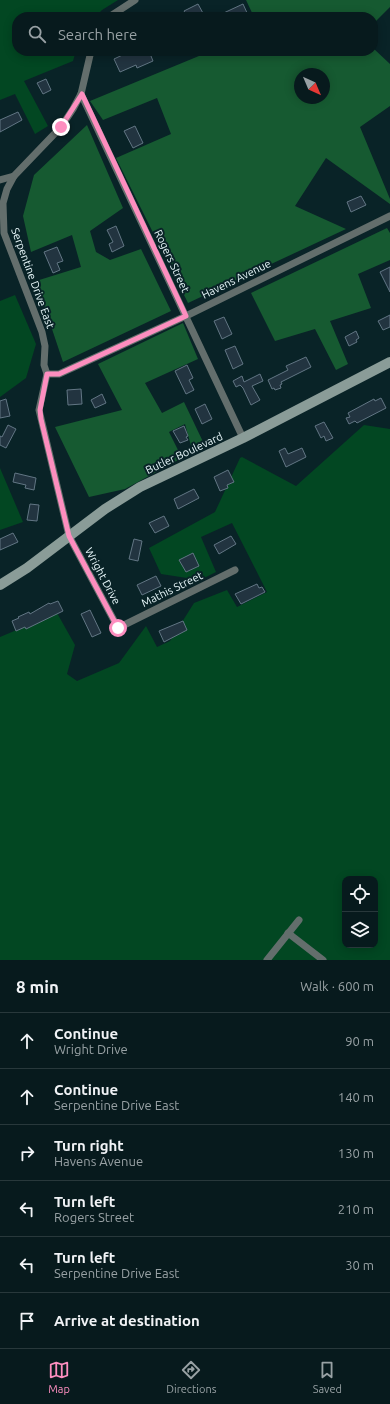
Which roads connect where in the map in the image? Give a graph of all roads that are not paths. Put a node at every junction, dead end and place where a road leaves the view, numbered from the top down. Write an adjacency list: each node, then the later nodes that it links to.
1 (135, 0): 2 (street)
2 (117, 12)
3 (89, 56): 4 (street, Serpentine Drive East)
4 (82, 94): 5 (street, Serpentine Drive East); 8 (street, Rogers Street)
5 (14, 176): 6 (street); 10 (street, Serpentine Drive East)
6 (0, 180)
7 (390, 216): 8 (street, Havens Avenue)
8 (186, 316): 10 (street, Havens Avenue); 11 (street, Rogers Street)
9 (390, 362): 11 (street, Butler Boulevard)
10 (47, 374): 12 (street, Serpentine Drive East)
11 (243, 438): 12 (street, Butler Boulevard)
12 (69, 536): 14 (street, Butler Boulevard); 15 (street, Wright Drive)
13 (235, 570): 15 (street, Mathis Street)
14 (0, 585)
15 (118, 628)
16 (299, 920): 17 (street)
17 (288, 933): 18 (street); 19 (street)
18 (267, 960)
19 (323, 960)

